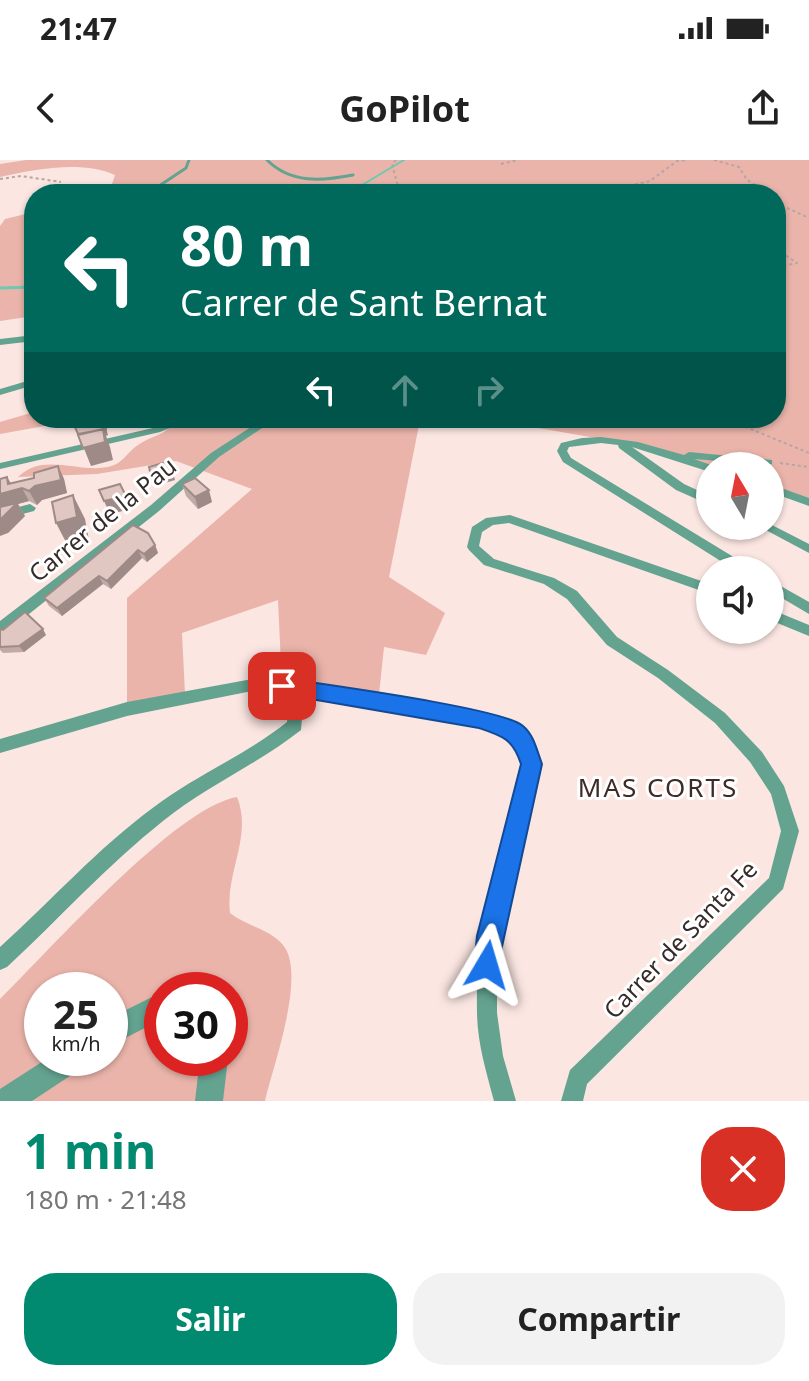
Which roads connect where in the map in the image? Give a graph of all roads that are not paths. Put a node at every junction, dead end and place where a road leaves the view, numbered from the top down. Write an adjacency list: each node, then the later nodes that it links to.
1 (189, 160): 4 (lane)
2 (267, 160): 3 (lane)
3 (353, 175)
4 (162, 184)
5 (24, 339): 6 (street)
6 (0, 342)
7 (24, 385): 8 (street)
8 (0, 392)
9 (162, 428): 15 (street, Carrer de la Pau)
10 (257, 428): 28 (street, Carrer de la Pau)
11 (619, 442): 12 (street); 17 (street); 23 (street)
12 (663, 453): 13 (street); 14 (street)
13 (696, 456)
14 (696, 464)
15 (0, 466)
16 (784, 493): 18 (street)
17 (696, 494)
18 (809, 502)
19 (30, 508): 20 (street)
20 (0, 516)
21 (784, 536): 22 (street)
22 (809, 549)
23 (722, 556)
24 (696, 584): 38 (street, Carrer de Santa Fe)
25 (784, 594): 26 (street)
26 (809, 609)
27 (784, 620): 29 (street)
28 (0, 629)
29 (809, 631)
30 (282, 686): 31 (street); 32 (street); 37 (street)
31 (0, 746)
32 (0, 960)
33 (45, 1076): 35 (street)
34 (212, 1076): 36 (street)
35 (7, 1101)
36 (209, 1101)
37 (505, 1101)
38 (572, 1101)

